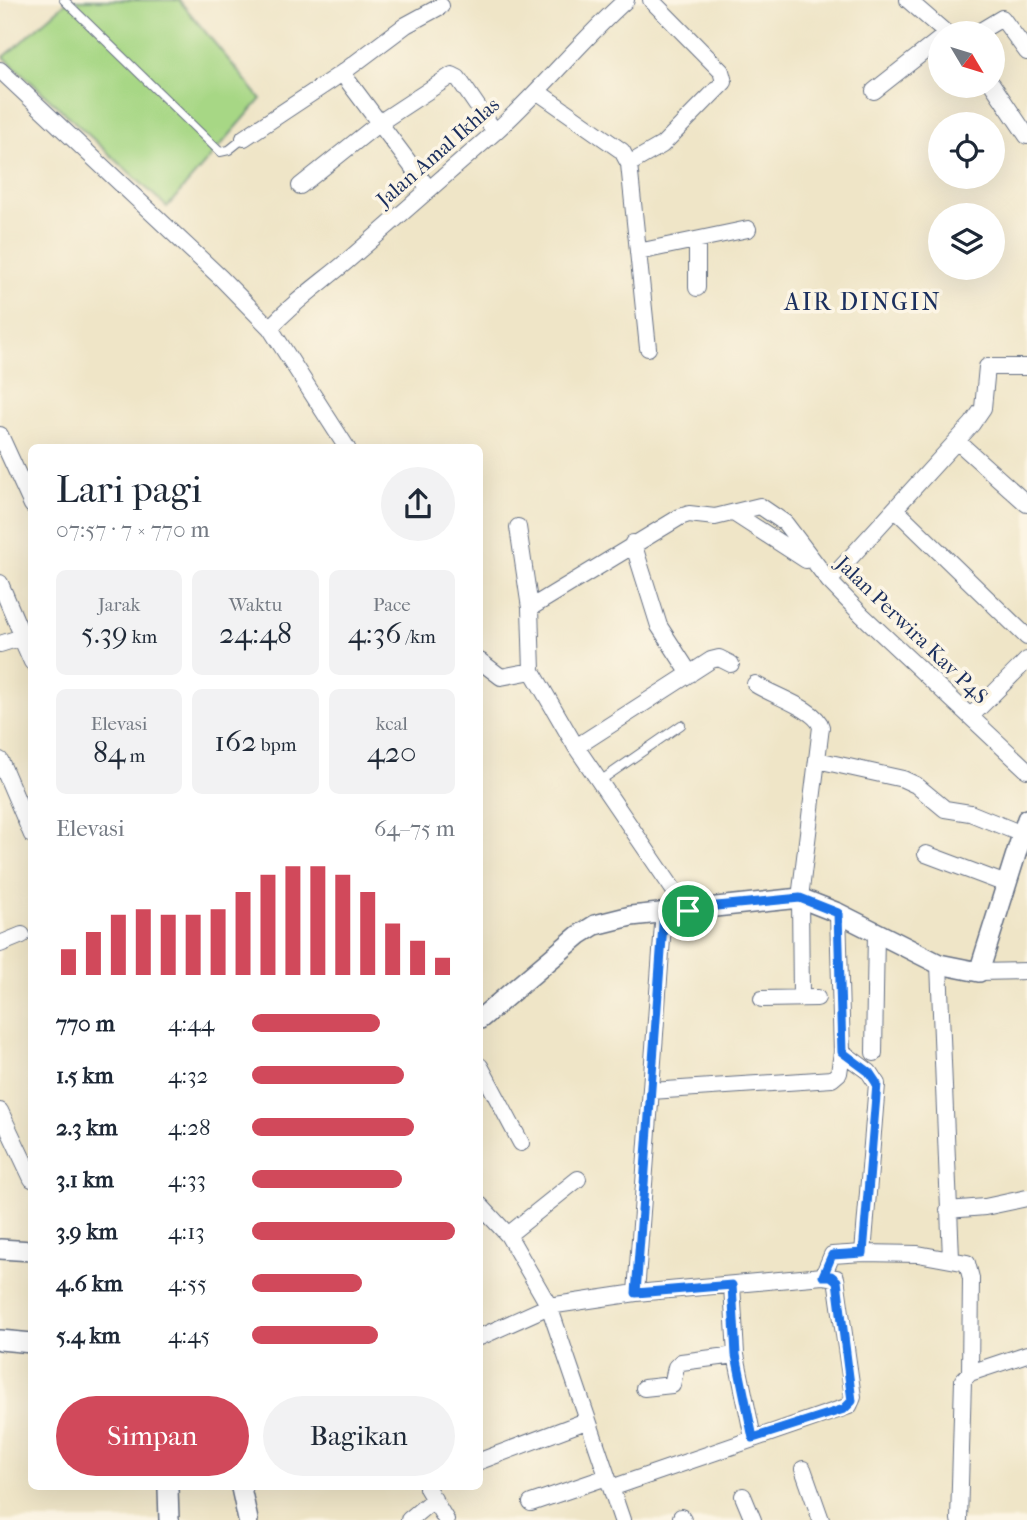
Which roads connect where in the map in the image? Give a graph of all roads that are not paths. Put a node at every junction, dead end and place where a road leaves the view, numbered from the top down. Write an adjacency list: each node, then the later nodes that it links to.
1 (64, 0): 18 (lane)
2 (626, 0): 13 (street, Jalan Amal Ikhlas)
3 (651, 0): 19 (street)
4 (908, 0): 6 (street)
5 (441, 6): 11 (street)
6 (932, 21)
7 (1005, 22): 9 (street)
8 (928, 48): 12 (street)
9 (1027, 52)
10 (0, 70): 26 (street)
11 (342, 73): 15 (street); 18 (street)
12 (874, 91)
13 (538, 92): 16 (street, Jalan Amal Ikhlas); 19 (street)
14 (1001, 98): 17 (street)
15 (379, 123): 16 (street); 20 (street); 21 (street)
16 (495, 132): 21 (street, Jalan Amal Ikhlas)
17 (1027, 136)
18 (244, 138)
19 (629, 164): 24 (street)
20 (300, 186)
21 (428, 188): 26 (street, Jalan Amal Ikhlas)
22 (748, 229): 23 (street)
23 (697, 242): 24 (street); 25 (street)
24 (638, 252): 27 (street)
25 (697, 288)
26 (270, 328): 31 (street)
27 (648, 348)
28 (1027, 367): 30 (street)
29 (0, 435): 32 (street)
30 (957, 441): 34 (street); 35 (street)
31 (344, 444)
32 (5, 461): 33 (street)
33 (28, 498)
34 (1027, 504)
35 (895, 509): 38 (street); 42 (street)
36 (518, 527): 40 (street)
37 (633, 543): 38 (street, Jalan Perwira Kav P4S); 40 (street, Jalan Perwira Kav P4S); 48 (street)
38 (829, 582): 50 (street, Jalan Perwira Kav P4S)
39 (0, 583): 41 (street)
40 (530, 608): 47 (street)
41 (24, 633): 43 (street)
42 (1027, 638)
43 (0, 644)
44 (1027, 660): 50 (street)
45 (483, 663): 47 (street)
46 (731, 664): 48 (street)
47 (532, 671): 52 (street)
48 (690, 674): 52 (street)
49 (755, 684): 54 (street)
50 (971, 716): 55 (street, Jalan Perwira Kav P4S)
51 (681, 725): 56 (lane)
52 (576, 747): 56 (street)
53 (0, 760): 57 (street)
54 (817, 760): 58 (street); 62 (street)
55 (1027, 770)
56 (600, 781): 64 (street)
57 (28, 826)
58 (1024, 826): 60 (street)
59 (926, 854): 61 (street)
60 (1021, 858): 61 (street)
61 (1006, 884): 71 (street)
62 (800, 898): 64 (street); 65 (street); 72 (street)
63 (664, 911): 64 (street); 73 (street); 77 (street)
64 (688, 911)
65 (838, 913): 66 (street); 74 (street)
66 (876, 932): 69 (street); 75 (street)
67 (22, 935): 68 (street)
68 (0, 944)
69 (939, 964): 71 (street); 84 (street)
70 (1027, 971): 71 (street)
71 (979, 972)
72 (762, 999)
73 (483, 1015)
74 (842, 1052): 77 (street); 88 (street)
75 (874, 1053)
76 (483, 1072): 79 (street)
77 (651, 1091): 92 (street)
78 (0, 1111): 80 (street)
79 (521, 1143)
80 (28, 1170)
81 (578, 1178): 85 (street)
82 (1027, 1198): 84 (street)
83 (483, 1208): 85 (street)
84 (948, 1210): 89 (street)
85 (508, 1235): 93 (street)
86 (0, 1249): 87 (street)
87 (28, 1251)
88 (863, 1253): 89 (street); 90 (street)
89 (951, 1258): 99 (street)
90 (823, 1276): 91 (street); 102 (street)
91 (732, 1285): 92 (street); 98 (street)
92 (636, 1293): 93 (street)
93 (549, 1306): 94 (street); 101 (street)
94 (483, 1336)
95 (0, 1340): 96 (street)
96 (28, 1343)
97 (1027, 1354): 99 (street)
98 (736, 1355): 100 (street); 102 (street)
99 (970, 1373): 118 (street)
100 (644, 1388)
101 (586, 1421): 103 (street); 105 (street)
102 (753, 1438): 105 (street)
103 (483, 1460)
104 (803, 1469): 117 (street)
105 (609, 1483): 110 (street); 115 (street)
106 (168, 1490): 111 (street)
107 (241, 1490): 112 (street)
108 (430, 1493): 113 (street); 114 (street)
109 (743, 1496): 116 (street)
110 (531, 1503)
111 (169, 1520)
112 (248, 1520)
113 (409, 1520)
114 (446, 1520)
115 (622, 1520)
116 (753, 1520)
117 (821, 1520)
118 (959, 1520)

